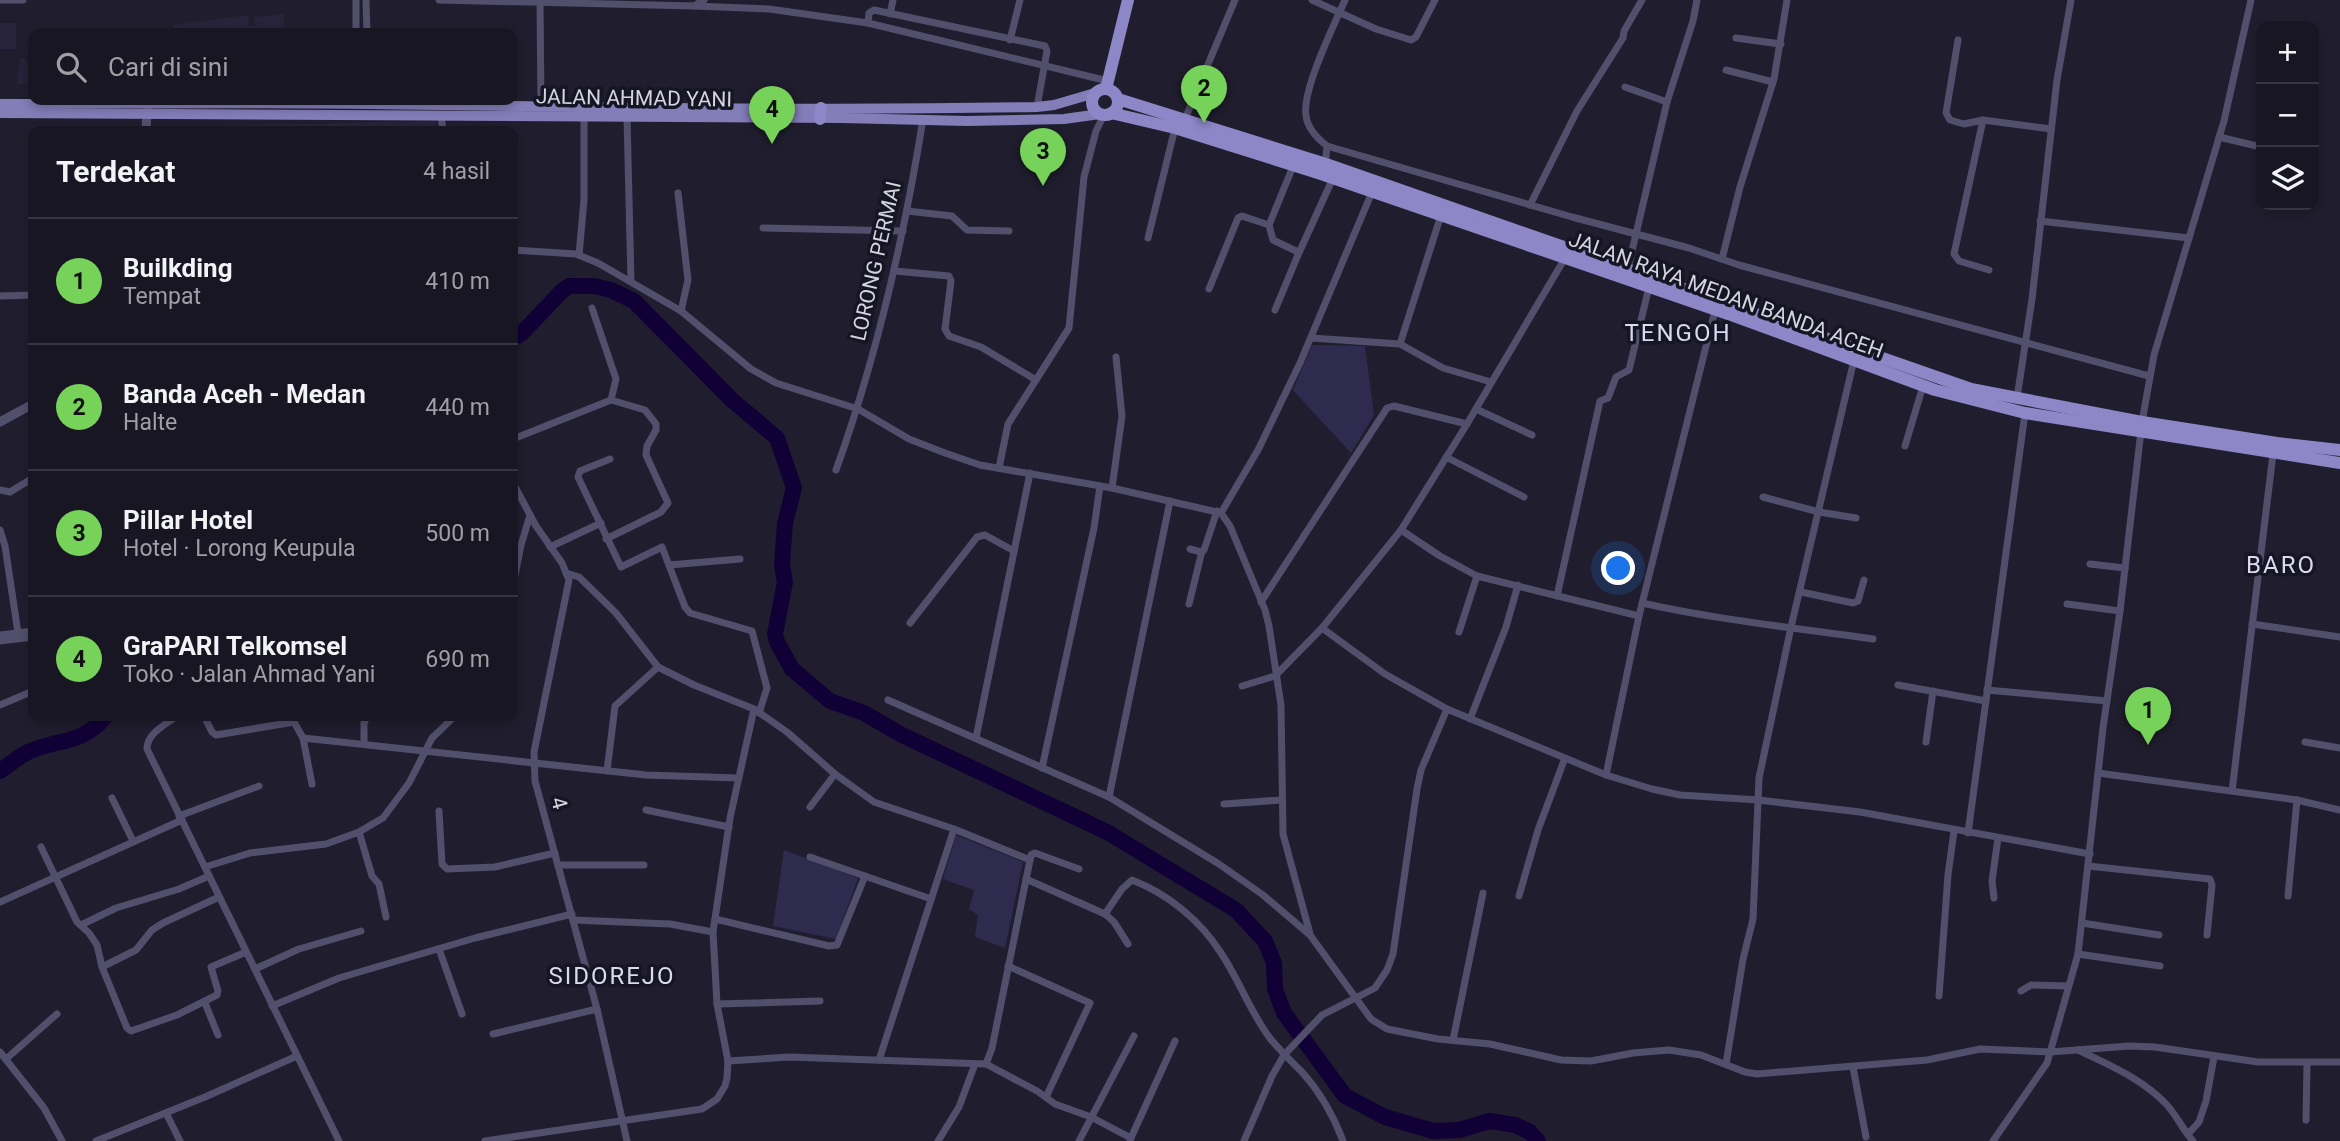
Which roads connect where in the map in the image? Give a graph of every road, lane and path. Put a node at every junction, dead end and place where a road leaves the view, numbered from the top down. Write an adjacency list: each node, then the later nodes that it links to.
1 (0, 0): 2 (street)
2 (23, 0)
3 (356, 0): 24 (street)
4 (366, 0): 25 (street)
5 (439, 0): 6 (street)
6 (540, 0): 20 (street); 46 (street)
7 (704, 0): 20 (street)
8 (893, 0): 22 (street)
9 (1020, 0): 27 (street)
10 (1128, 0): 34 (highway)
11 (1235, 0): 55 (street)
12 (1312, 0): 21 (street)
13 (1345, 0): 21 (street)
14 (1435, 0): 21 (street)
15 (1642, 0): 69 (street)
16 (1697, 0): 36 (street)
17 (1787, 0): 29 (street)
18 (2071, 0): 61 (street)
19 (2251, 0): 62 (street)
20 (694, 6): 23 (street)
21 (1340, 11): 63 (street)
22 (890, 14): 23 (street); 27 (street)
23 (868, 23): 30 (street)
24 (356, 28)
25 (366, 28)
26 (1736, 38): 29 (street)
27 (1010, 40): 30 (street)
28 (1958, 40): 57 (street)
29 (1781, 44): 32 (street)
30 (1045, 66): 34 (street); 44 (street)
31 (1727, 70): 32 (street)
32 (1773, 82): 84 (street)
33 (1625, 87): 36 (street)
34 (1103, 88): 35 (highway); 44 (main road); 49 (highway)
35 (1118, 99): 49 (highway); 55 (highway, JALAN RAYA MEDAN BANDA ACEH)
36 (1667, 102): 77 (street)
37 (0, 104): 38 (main road)
38 (28, 105)
39 (29, 105): 45 (main road)
40 (266, 105): 45 (main road)
41 (355, 105): 50 (street)
42 (368, 105): 51 (street)
43 (426, 105): 46 (main road)
44 (1037, 107): 48 (main road)
45 (147, 109): 47 (main road, JALAN AHMAD YANI); 50 (main road, JALAN AHMAD YANI); 58 (street)
46 (541, 111): 48 (main road); 52 (main road, JALAN AHMAD YANI); 53 (main road, JALAN AHMAD YANI)
47 (0, 113)
48 (821, 113): 54 (main road, JALAN AHMAD YANI); 56 (main road, JALAN AHMAD YANI)
49 (1105, 114): 56 (main road, JALAN AHMAD YANI); 60 (highway, JALAN RAYA MEDAN BANDA ACEH); 104 (street)
50 (354, 116): 51 (main road, JALAN AHMAD YANI)
51 (368, 116): 52 (main road, JALAN AHMAD YANI)
52 (441, 116): 59 (street)
53 (584, 116): 54 (main road, JALAN AHMAD YANI); 81 (street)
54 (627, 117): 88 (street)
55 (1185, 118): 66 (highway, JALAN RAYA MEDAN BANDA ACEH)
56 (923, 120): 70 (street, LORONG PERMAI)
57 (1983, 120): 61 (street); 86 (street)
58 (146, 126)
59 (442, 126)
60 (1175, 128): 65 (highway, JALAN RAYA MEDAN BANDA ACEH); 78 (street)
61 (2051, 129): 72 (street)
62 (2219, 137): 64 (street); 79 (street)
63 (1328, 146): 66 (street); 69 (street)
64 (2256, 146)
65 (1294, 164): 66 (highway, JALAN RAYA MEDAN BANDA ACEH); 73 (street)
66 (1327, 172): 68 (highway, JALAN RAYA MEDAN BANDA ACEH); 82 (street); 85 (highway, JALAN RAYA MEDAN BANDA ACEH)
67 (678, 192): 96 (street)
68 (1372, 192): 71 (highway, JALAN RAYA MEDAN BANDA ACEH); 98 (street)
69 (1530, 205): 77 (street)
70 (907, 211): 75 (street); 76 (street, LORONG PERMAI)
71 (1441, 215): 83 (highway, JALAN RAYA MEDAN BANDA ACEH); 99 (street)
72 (2040, 221): 79 (street); 100 (street)
73 (1269, 225): 82 (street); 90 (street)
74 (763, 228): 76 (street)
75 (1009, 230)
76 (903, 231): 87 (street, LORONG PERMAI)
77 (1638, 235): 84 (street); 85 (street)
78 (1148, 238)
79 (2189, 238): 103 (street)
80 (518, 250): 81 (street)
81 (579, 255): 88 (street)
82 (1298, 255): 94 (street)
83 (1565, 258): 89 (highway, JALAN RAYA MEDAN BANDA ACEH); 105 (street)
84 (1722, 259): 100 (street)
85 (1628, 268): 97 (highway, JALAN RAYA MEDAN BANDA ACEH)
86 (1989, 270)
87 (895, 271): 104 (street); 110 (street, LORONG PERMAI)
88 (631, 281): 96 (street)
89 (1649, 288): 95 (highway, JALAN RAYA MEDAN BANDA ACEH); 160 (street)
90 (1209, 289)
91 (28, 295): 92 (street)
92 (0, 296)
93 (592, 308): 108 (street)
94 (1275, 310)
95 (1715, 310): 97 (highway, JALAN RAYA MEDAN BANDA ACEH); 162 (street)
96 (681, 312): 110 (street)
97 (1738, 312): 102 (highway, JALAN RAYA MEDAN BANDA ACEH); 107 (highway, JALAN RAYA MEDAN BANDA ACEH)
98 (1311, 338): 99 (street); 137 (street)
99 (1400, 344): 105 (street)
100 (2025, 344): 103 (street); 107 (street)
101 (1116, 357): 131 (street)
102 (1854, 360): 106 (highway, JALAN RAYA MEDAN BANDA ACEH); 138 (street)
103 (2149, 376): 116 (street)
104 (1036, 380): 126 (street)
105 (1491, 382): 111 (street)
106 (1923, 386): 113 (highway, JALAN RAYA MEDAN BANDA ACEH); 120 (street)
107 (2017, 399): 112 (highway, JALAN RAYA MEDAN BANDA ACEH)
108 (611, 400): 119 (street); 144 (street)
109 (28, 407): 114 (street)
110 (858, 409): 126 (street); 127 (street, LORONG PERMAI)
111 (1476, 409): 115 (street); 117 (street)
112 (2044, 410): 113 (highway, JALAN RAYA MEDAN BANDA ACEH); 116 (highway, JALAN RAYA MEDAN BANDA ACEH)
113 (2025, 413): 182 (street)
114 (0, 422)
115 (1468, 424): 123 (street); 161 (street)
116 (2141, 426): 118 (highway, JALAN RAYA MEDAN BANDA ACEH); 154 (street)
117 (1532, 435)
118 (2192, 435): 121 (highway, JALAN RAYA MEDAN BANDA ACEH); 122 (highway, JALAN RAYA MEDAN BANDA ACEH)
119 (518, 437)
120 (1905, 446)
121 (2340, 450)
122 (2273, 454): 125 (highway, JALAN RAYA MEDAN BANDA ACEH); 168 (street)
123 (1447, 457): 134 (street); 143 (street)
124 (610, 459): 141 (street)
125 (2340, 463)
126 (999, 468): 128 (street)
127 (836, 470)
128 (1030, 473): 130 (street); 148 (street)
129 (28, 481): 132 (street)
130 (1100, 486): 131 (street); 207 (street)
131 (1112, 488): 136 (street)
132 (0, 490)
133 (518, 492): 139 (street)
134 (1524, 496)
135 (1763, 497): 138 (street)
136 (1170, 501): 137 (street); 216 (street)
137 (1219, 512): 149 (street); 161 (street)
138 (1819, 513): 140 (street); 159 (street)
139 (530, 515): 146 (street); 151 (street)
140 (1856, 518)
141 (601, 523): 144 (street); 146 (street)
142 (0, 530): 145 (street)
143 (1401, 530): 156 (street); 169 (street)
144 (606, 539): 153 (street)
145 (3, 547): 173 (street)
146 (550, 547): 155 (street)
147 (1190, 549): 149 (street)
148 (1014, 551): 167 (street); 199 (street)
149 (1202, 551): 163 (street)
150 (740, 559): 153 (street)
151 (518, 560)
152 (2090, 564): 154 (street)
153 (669, 565): 190 (street)
154 (2125, 568): 165 (street)
155 (566, 573): 178 (street); 206 (street, 4)
156 (1477, 576): 158 (street); 172 (street)
157 (1864, 580): 159 (street)
158 (1518, 585): 160 (street); 191 (street)
159 (1801, 592): 170 (street)
160 (1558, 596): 166 (street)
161 (1261, 602): 179 (street)
162 (1642, 603): 166 (street); 170 (street)
163 (1189, 604)
164 (2067, 604): 165 (street)
165 (2120, 611): 187 (street)
166 (1639, 616): 211 (street)
167 (910, 624)
168 (2252, 624): 175 (street); 215 (street)
169 (1322, 628): 179 (street); 189 (street)
170 (1791, 628): 177 (street); 219 (street)
171 (28, 632): 173 (street)
172 (1459, 632)
173 (18, 633): 176 (street)
174 (28, 637): 176 (street)
175 (2340, 637)
176 (0, 638)
177 (1872, 639)
178 (658, 667): 190 (street); 208 (street)
179 (1275, 676): 181 (street); 218 (street)
180 (1898, 685): 183 (street)
181 (1242, 686)
182 (1987, 690): 186 (street); 187 (street)
183 (1933, 691): 186 (street); 200 (street)
184 (28, 693): 188 (street)
185 (888, 700): 199 (street)
186 (1986, 701): 231 (street)
187 (2107, 701): 209 (street)
188 (0, 705)
189 (1447, 709): 191 (street); 277 (street)
190 (757, 711): 210 (street); 212 (street)
191 (1470, 719): 205 (street)
192 (170, 721): 226 (street)
193 (206, 721): 194 (street)
194 (284, 721)
195 (295, 721): 198 (street)
196 (365, 721): 202 (street)
197 (450, 721): 204 (street)
198 (303, 738): 202 (street); 213 (street)
199 (975, 738): 207 (street)
200 (1926, 742)
201 (2305, 742): 203 (street)
202 (364, 744): 204 (street)
203 (2340, 748)
204 (423, 751): 206 (street); 230 (street)
205 (1565, 758): 211 (street); 249 (street)
206 (533, 764): 208 (street); 235 (street, 4)
207 (1042, 768): 216 (street)
208 (607, 771): 212 (street)
209 (2098, 773): 215 (street); 236 (street)
210 (835, 774): 222 (street); 228 (street)
211 (1606, 775): 219 (street)
212 (738, 778): 227 (street)
213 (312, 784)
214 (259, 786): 226 (street)
215 (2232, 791): 220 (street)
216 (1110, 797): 263 (street)
217 (112, 798): 233 (street)
218 (1281, 800): 221 (street); 263 (street)
219 (1758, 800): 229 (street); 303 (street)
220 (2297, 800): 224 (street); 250 (street)
221 (1224, 804)
222 (810, 807)
223 (646, 810): 227 (street)
224 (2340, 810)
225 (439, 811): 235 (street)
226 (181, 818): 233 (street); 242 (street)
227 (729, 827): 258 (street)
228 (954, 829): 238 (street); 253 (street)
229 (1954, 831): 231 (street); 276 (street)
230 (359, 832): 242 (street); 256 (street)
231 (1968, 832): 232 (street)
232 (1998, 838): 236 (street); 252 (street)
233 (133, 841): 244 (street)
234 (41, 847): 244 (street)
235 (555, 853): 239 (street, 4)
236 (2090, 854): 241 (street)
237 (810, 857): 246 (street)
238 (1030, 860): 243 (street); 247 (street)
239 (558, 865): 240 (street); 257 (street, 4)
240 (644, 865)
241 (2088, 866): 259 (street); 265 (street)
242 (205, 867): 245 (street)
243 (1079, 869)
244 (54, 876): 254 (street); 260 (street)
245 (209, 876): 251 (street); 260 (street)
246 (864, 876): 253 (street); 258 (street)
247 (1026, 879): 255 (street); 270 (street)
248 (1483, 892): 288 (street)
249 (1519, 896)
250 (2288, 896)
251 (219, 897): 268 (street); 272 (street)
252 (1994, 898)
253 (931, 899): 297 (street)
254 (0, 902)
255 (1105, 914): 266 (street); 292 (street)
256 (386, 917)
257 (572, 917): 262 (street); 267 (street); 282 (street, 4)
258 (715, 919): 262 (street)
259 (2081, 923): 264 (street); 269 (street)
260 (81, 925): 272 (street)
261 (361, 931): 273 (street)
262 (713, 932): 280 (street)
263 (1310, 935): 277 (street)
264 (2159, 935)
265 (2207, 935)
266 (1128, 944)
267 (439, 948): 281 (street); 284 (street)
268 (246, 951): 273 (street); 279 (street)
269 (2078, 954): 271 (street); 274 (street)
270 (1008, 966): 302 (street); 305 (street)
271 (2160, 966)
272 (102, 967): 279 (street)
273 (255, 969): 281 (street)
274 (2068, 986): 275 (street); 293 (street)
275 (2021, 991)
276 (1939, 996)
277 (1355, 999): 288 (street); 292 (street)
278 (820, 1002): 280 (street)
279 (205, 1003): 286 (street)
280 (717, 1004): 298 (street)
281 (272, 1006): 294 (street)
282 (597, 1009): 285 (street); 309 (street, 4)
283 (57, 1014): 296 (street)
284 (462, 1014)
285 (493, 1034)
286 (218, 1035)
287 (1133, 1036): 307 (street)
288 (1453, 1040): 303 (street)
289 (1175, 1041): 312 (street)
290 (2074, 1049): 293 (street); 295 (street); 311 (street)
291 (0, 1052): 296 (street)
292 (1286, 1052): 321 (street); 322 (street)
293 (2050, 1052): 304 (street); 323 (street)
294 (296, 1056): 306 (street); 316 (street)
295 (2214, 1057): 300 (street); 311 (street)
296 (6, 1059): 313 (street)
297 (879, 1060): 298 (street); 301 (street)
298 (728, 1061): 309 (street)
299 (2340, 1062): 300 (street)
300 (2307, 1063): 308 (street)
301 (975, 1064): 302 (street); 319 (street)
302 (986, 1064): 305 (street)
303 (1726, 1064): 304 (street)
304 (1853, 1067): 310 (street)
305 (1046, 1097): 307 (street)
306 (166, 1113): 314 (street); 315 (street)
307 (1091, 1117): 312 (street); 320 (street)
308 (2306, 1119)
309 (624, 1121): 317 (street); 318 (street, 4)
310 (1866, 1136)
311 (2190, 1138)
312 (1130, 1139)
313 (62, 1141)
314 (96, 1141)
315 (180, 1141)
316 (339, 1141)
317 (485, 1141)
318 (627, 1141)
319 (938, 1141)
320 (1079, 1141)
321 (1244, 1141)
322 (1343, 1141)
323 (1993, 1141)

